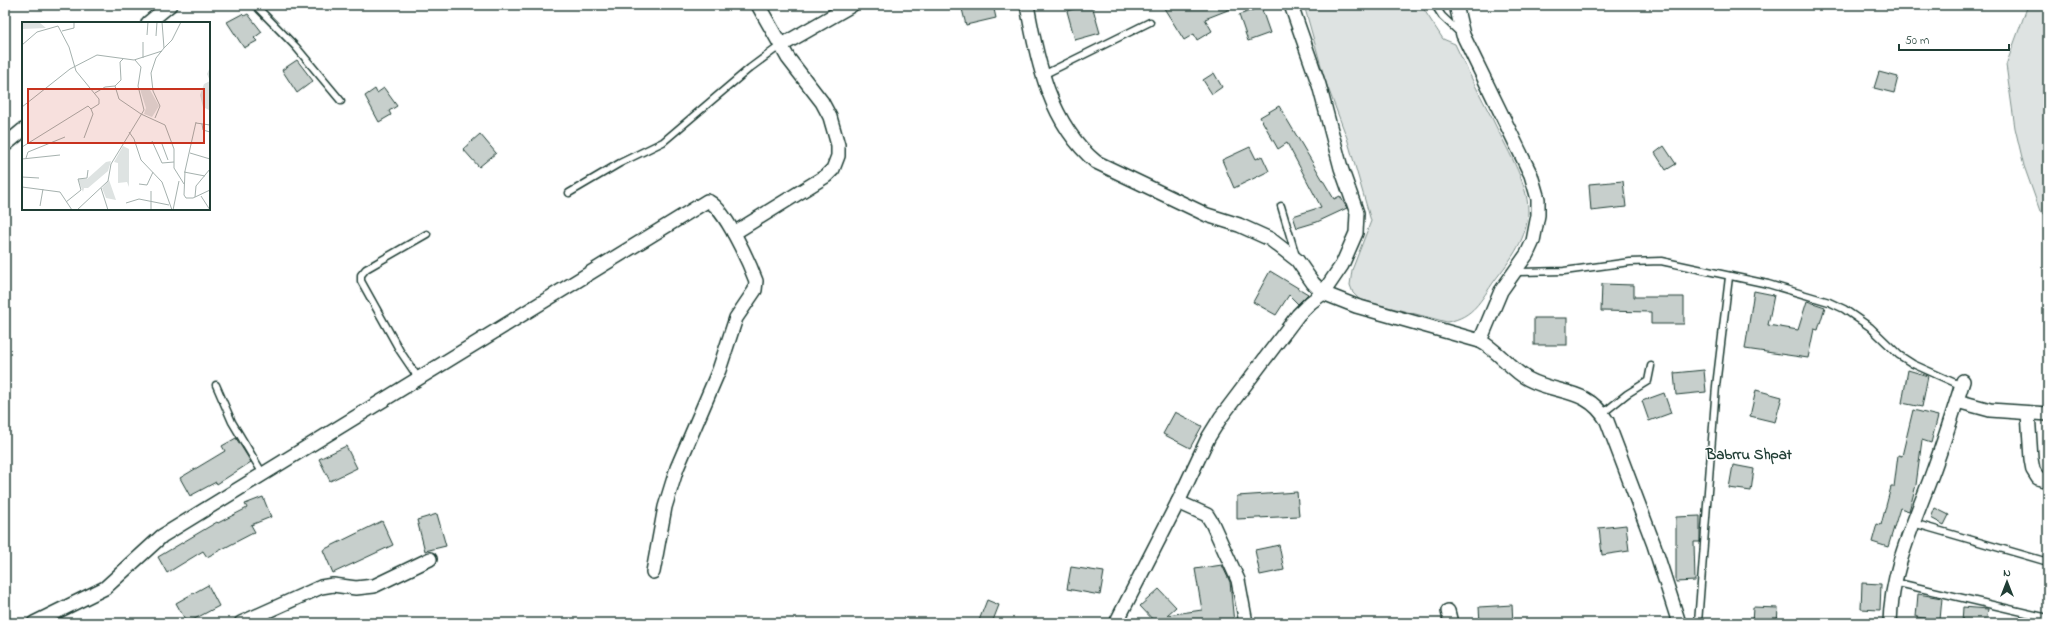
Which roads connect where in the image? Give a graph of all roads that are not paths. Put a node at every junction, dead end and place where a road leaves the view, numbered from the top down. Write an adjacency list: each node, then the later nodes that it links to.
1 (170, 5): 9 (street)
2 (255, 5): 14 (lane)
3 (758, 5): 12 (street)
4 (852, 5): 12 (street)
5 (1027, 5): 13 (street)
6 (1291, 5): 24 (street)
7 (1435, 5): 11 (lane)
8 (1456, 5): 11 (street)
9 (149, 22)
10 (1150, 22): 13 (lane)
11 (1463, 35): 22 (street)
12 (782, 45): 17 (lane); 19 (street)
13 (1043, 75): 21 (street)
14 (341, 101)
15 (22, 131): 16 (street)
16 (5, 145)
17 (569, 193)
18 (1281, 206): 21 (lane)
19 (734, 233): 27 (street); 40 (street)
20 (428, 234): 27 (lane)
21 (1297, 260): 24 (street)
22 (1516, 272): 23 (lane); 25 (street)
23 (1729, 277): 28 (lane); 48 (lane)
24 (1323, 293): 25 (street); 36 (street)
25 (1480, 340): 32 (street)
26 (1651, 366): 32 (lane)
27 (419, 379): 34 (street)
28 (1962, 383): 30 (street)
29 (216, 385): 34 (lane)
30 (1957, 401): 31 (street); 37 (street)
31 (2028, 413): 33 (street); 35 (street)
32 (1602, 414): 47 (street)
33 (2048, 414)
34 (263, 474): 43 (street)
35 (2048, 481)
36 (1178, 502): 45 (street); 46 (street)
37 (1913, 524): 39 (lane); 41 (street)
38 (430, 558): 44 (street)
39 (2048, 562)
40 (654, 572)
41 (1894, 582): 42 (lane); 49 (street)
42 (2048, 618)
43 (34, 623)
44 (241, 623)
45 (1116, 623)
46 (1246, 623)
47 (1679, 623)
48 (1698, 623)
49 (1890, 623)

